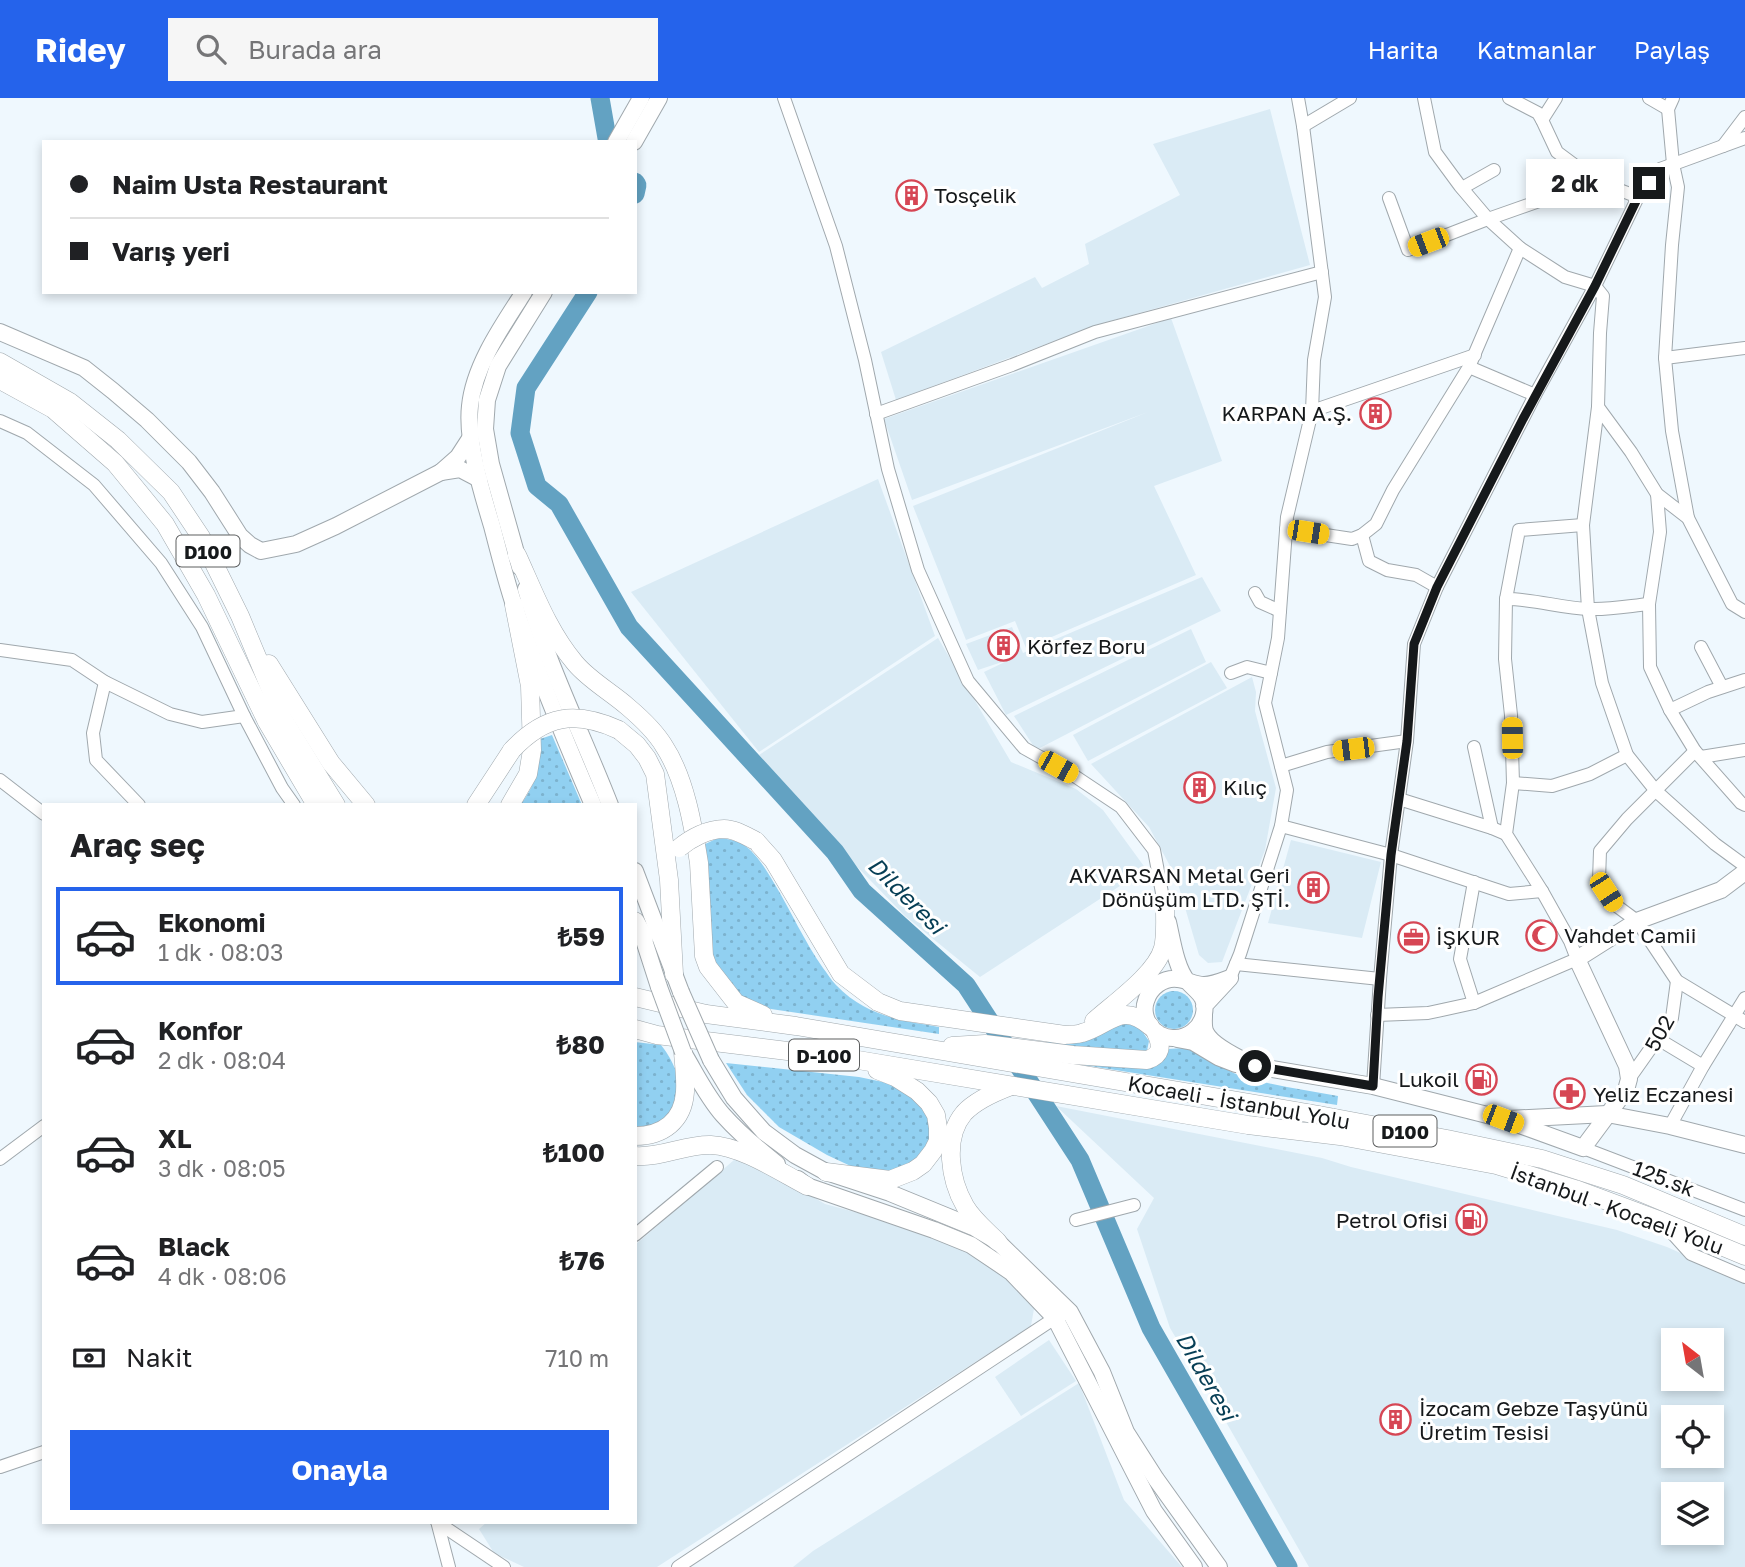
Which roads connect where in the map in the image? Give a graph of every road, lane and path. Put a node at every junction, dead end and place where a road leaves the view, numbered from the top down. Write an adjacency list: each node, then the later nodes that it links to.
1 (641, 98): 15 (main road)
2 (659, 98): 16 (main road)
3 (784, 98): 38 (street)
4 (1298, 98): 13 (street)
5 (1350, 98): 13 (street)
6 (1424, 98): 21 (street)
7 (1509, 98): 12 (street)
8 (1556, 98): 12 (street)
9 (1649, 98): 10 (street)
10 (1670, 103): 18 (street)
11 (1745, 117): 17 (street)
12 (1542, 120): 20 (street)
13 (1303, 126): 26 (street)
14 (1745, 138): 17 (street)
15 (617, 140)
16 (635, 140)
17 (1723, 146): 18 (street)
18 (1673, 164): 22 (street); 32 (street)
19 (1494, 170): 21 (street)
20 (1596, 181): 22 (street); 24 (street)
21 (1462, 188): 24 (street)
22 (1638, 197): 27 (street)
23 (1389, 198): 24 (street)
24 (1488, 219): 25 (street)
25 (1520, 248): 27 (street); 33 (street)
26 (1322, 272): 37 (street); 38 (street)
27 (1595, 286): 35 (street); 36 (street)
28 (523, 294): 40 (main road)
29 (543, 294): 48 (main road)
30 (6, 334): 34 (main road); 41 (main road)
31 (1745, 348): 32 (street)
32 (1665, 358): 44 (street)
33 (1472, 361): 35 (street); 37 (street); 47 (street)
34 (1, 369): 57 (highway, D100); 80 (highway)
35 (1535, 395): 49 (street)
36 (1598, 407): 43 (street); 45 (street)
37 (1311, 411): 46 (street)
38 (876, 414): 100 (street)
39 (0, 421): 66 (street)
40 (471, 437): 41 (main road); 42 (main road)
41 (441, 472): 42 (main road)
42 (479, 480): 53 (main road)
43 (1657, 494): 44 (street); 52 (street)
44 (1688, 519): 56 (street)
45 (1583, 525): 51 (street); 54 (street)
46 (1286, 529): 47 (street); 55 (street)
47 (1362, 535): 49 (street)
48 (517, 555): 87 (main road); 117 (highway)
49 (1437, 587): 67 (street)
50 (1255, 593): 55 (street)
51 (1506, 599): 54 (street); 75 (street)
52 (1650, 604): 54 (street); 65 (street)
53 (514, 605): 85 (highway); 86 (main road)
54 (1588, 609): 71 (street)
55 (1280, 611): 61 (street)
56 (1745, 612)
57 (240, 616): 73 (highway); 81 (highway, D100)
58 (1701, 647): 64 (street)
59 (0, 650): 63 (street)
60 (1231, 673): 61 (street)
61 (1271, 673): 72 (street)
62 (1745, 680): 64 (street)
63 (105, 682): 66 (street); 78 (street)
64 (1722, 687): 65 (street)
65 (1670, 710): 70 (street)
66 (244, 716): 79 (street)
67 (1407, 741): 72 (street); 77 (street)
68 (1474, 747): 91 (street)
69 (1745, 750): 70 (street)
70 (1698, 754): 76 (street); 88 (street)
71 (1627, 755): 75 (street); 76 (street)
72 (1281, 766): 90 (street)
73 (343, 778): 82 (highway); 83 (highway)
74 (0, 780): 89 (street)
75 (1513, 783): 92 (street)
76 (1656, 791): 94 (street); 102 (street)
77 (1399, 799): 91 (street); 93 (street)
78 (137, 803)
79 (293, 803)
80 (315, 803)
81 (335, 803)
82 (364, 803)
83 (374, 803)
84 (478, 803): 97 (highway, bridge)
85 (511, 803)
86 (592, 803)
87 (609, 803)
88 (1745, 805)
89 (42, 812)
90 (1281, 825): 93 (street); 106 (street)
91 (1492, 828): 92 (street)
92 (1506, 834): 99 (street)
93 (1391, 855): 98 (street); 108 (street)
94 (1745, 866)
95 (1745, 872): 102 (main road)
96 (637, 876): 107 (main road)
97 (669, 880): 107 (highway); 119 (highway, bridge)
98 (1474, 882): 99 (street); 113 (street)
99 (1542, 891): 105 (street)
100 (1165, 909): 110 (main road); 119 (highway)
101 (637, 920): 104 (main road)
102 (1637, 921): 105 (main road); 109 (street)
103 (637, 925): 104 (highway)
104 (644, 938): 124 (main road, bridge)
105 (1577, 959): 113 (street); 128 (main road)
106 (1233, 971): 108 (street); 110 (main road); 114 (main road)
107 (674, 974): 141 (main road, bridge)
108 (1380, 979): 115 (street)
109 (1677, 981): 116 (street); 122 (street, 502)
110 (1188, 982): 114 (main road); 118 (main road)
111 (637, 997): 117 (highway, D100)
112 (1745, 998): 116 (street)
113 (1474, 1003): 115 (street)
114 (1204, 1011): 121 (main road); 126 (main road)
115 (1377, 1015): 130 (street)
116 (1740, 1020): 127 (street)
117 (796, 1026): 123 (highway, D100)
118 (1153, 1029): 119 (highway); 121 (main road); 123 (highway)
119 (1036, 1030)
120 (637, 1031): 125 (highway, D-100)
121 (1175, 1039): 126 (main road)
122 (1658, 1039): 127 (street); 128 (street, 502)
123 (981, 1051): 148 (highway, Kocaeli - İstanbul Yolu / D100)
124 (683, 1052): 135 (highway); 142 (main road)
125 (852, 1059): 129 (highway, D-100); 141 (highway)
126 (1255, 1066): 130 (main road)
127 (1703, 1066): 133 (street)
128 (1629, 1079): 131 (main road)
129 (1011, 1086): 146 (highway, İstanbul - Kocaeli Yolu / D100); 149 (highway)
130 (1373, 1086): 132 (main road)
131 (1607, 1114): 132 (main road); 133 (main road); 137 (main road)
132 (1503, 1119): 137 (main road)
133 (1670, 1126): 136 (main road)
134 (42, 1128): 139 (street)
135 (637, 1136)
136 (1745, 1145)
137 (1583, 1148): 144 (street, 125.sk)
138 (637, 1156): 142 (highway)
139 (0, 1159)
140 (717, 1167): 147 (street)
141 (826, 1172): 149 (main road)
142 (807, 1186): 152 (main road)
143 (1134, 1205): 145 (street)
144 (1744, 1208)
145 (1076, 1220)
146 (1661, 1221): 150 (highway, İstanbul - Kocaeli Yolu / D100); 151 (street)
147 (637, 1233)
148 (1745, 1236)
149 (998, 1242): 152 (main road)
150 (1745, 1256)
151 (1745, 1277)
152 (1063, 1315): 158 (street); 159 (main road); 160 (main road)
153 (42, 1453): 154 (street)
154 (0, 1467)
155 (438, 1524): 156 (street); 157 (street)
156 (449, 1567)
157 (504, 1567)
158 (678, 1567)
159 (1194, 1567)
160 (1219, 1567)

